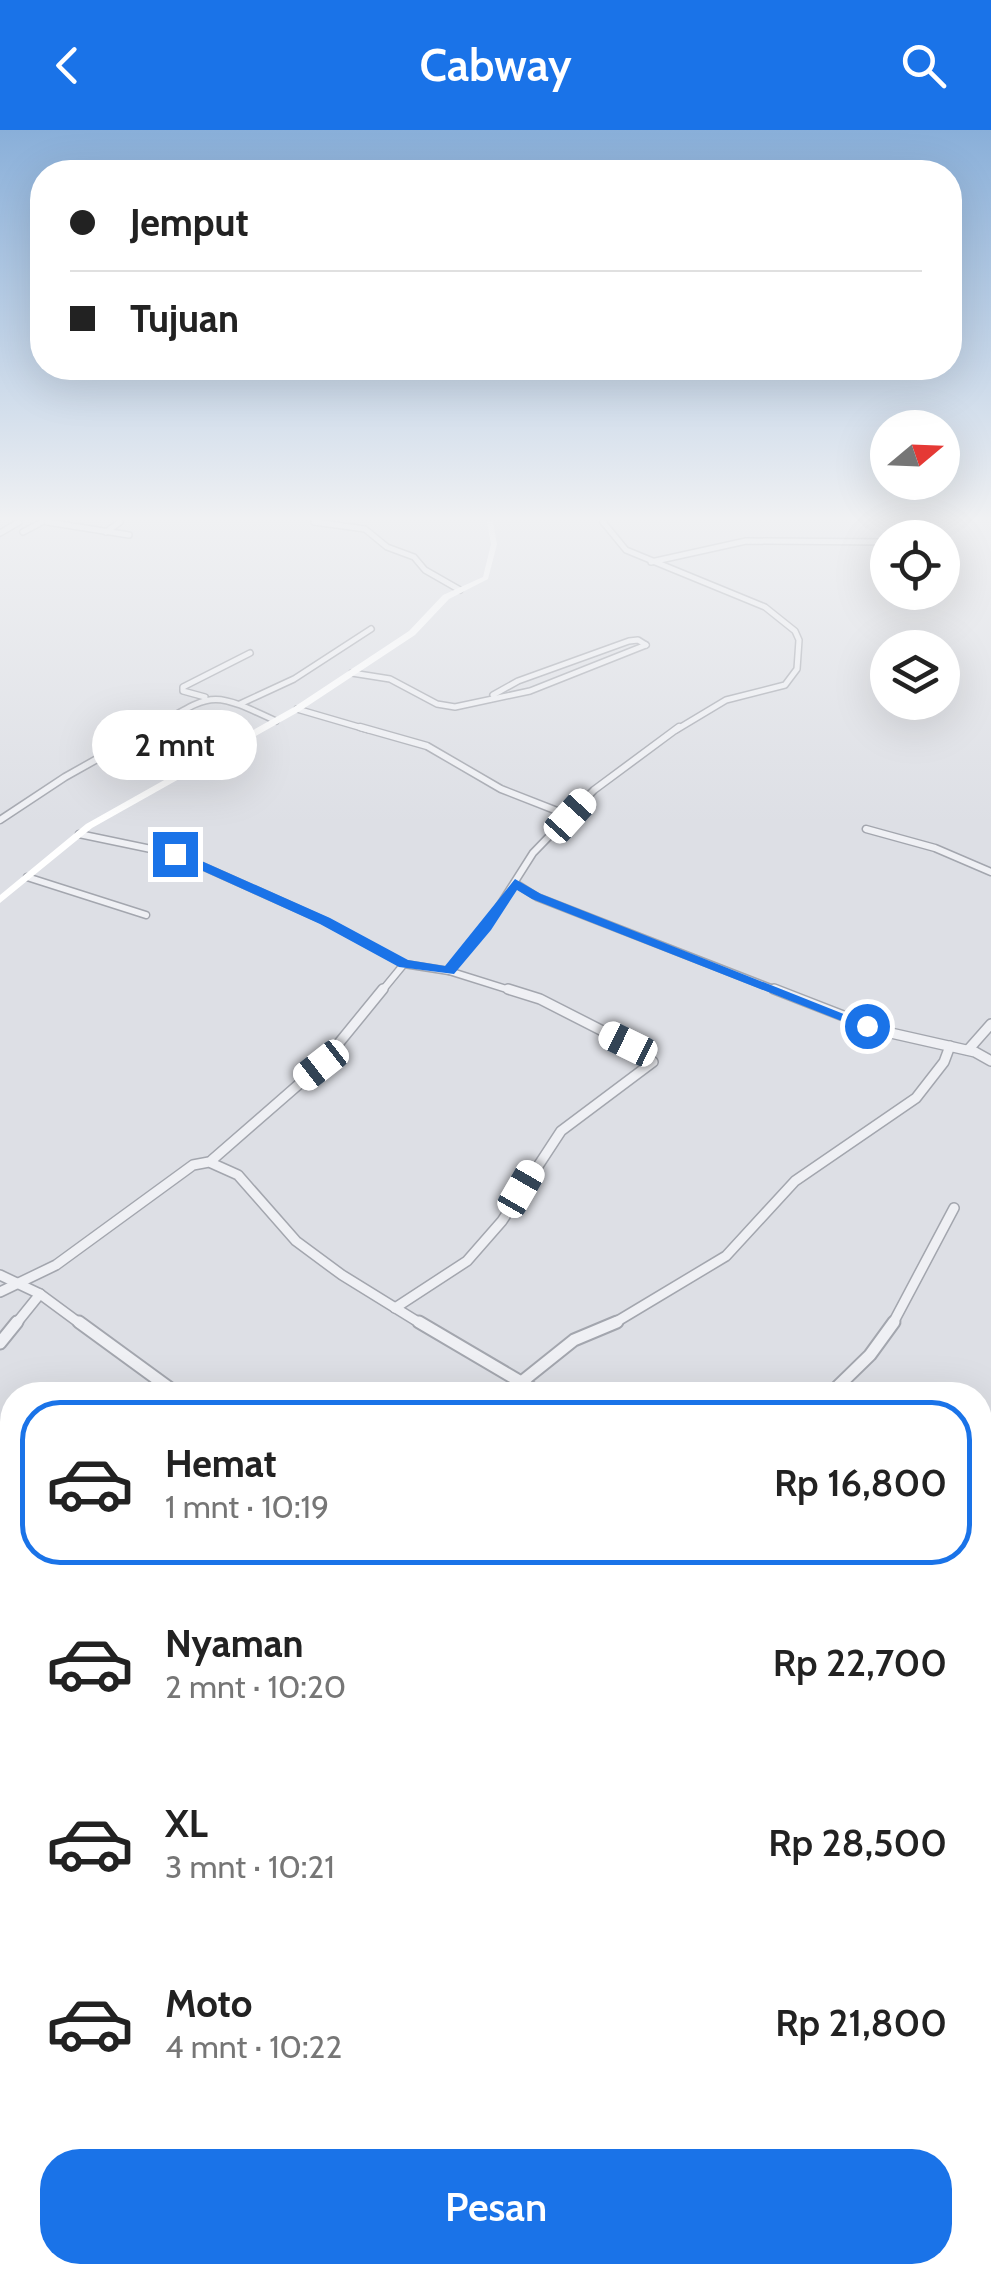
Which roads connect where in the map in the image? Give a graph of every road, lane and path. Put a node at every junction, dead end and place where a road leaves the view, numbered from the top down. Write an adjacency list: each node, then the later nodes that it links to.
1 (421, 623): 5 (street)
2 (784, 623): 11 (street)
3 (371, 629): 8 (street)
4 (250, 653): 7 (street)
5 (352, 673): 6 (street); 9 (street)
6 (491, 696): 6 (street)
7 (208, 698): 8 (street); 12 (street)
8 (240, 704): 10 (street)
9 (297, 709): 10 (street); 11 (street)
10 (276, 721): 14 (street)
11 (570, 816): 17 (street)
12 (0, 820)
13 (866, 829): 15 (street)
14 (78, 834): 16 (street); 20 (street)
15 (991, 872)
16 (27, 877): 18 (street); 19 (street)
17 (515, 883): 21 (street); 23 (street)
18 (0, 900)
19 (146, 914)
20 (404, 964): 21 (street); 26 (street)
21 (449, 971): 32 (street)
22 (991, 1024): 24 (street)
23 (950, 1046): 24 (street); 36 (street)
24 (968, 1050): 25 (street)
25 (991, 1061)
26 (212, 1160): 29 (street); 32 (street)
27 (954, 1208): 37 (street)
28 (0, 1275): 29 (street)
29 (20, 1284): 30 (street); 31 (street)
30 (0, 1292)
31 (40, 1294): 33 (street); 34 (street)
32 (395, 1308): 35 (street)
33 (0, 1343)
34 (161, 1382)
35 (516, 1382)
36 (522, 1382)
37 (843, 1382)

